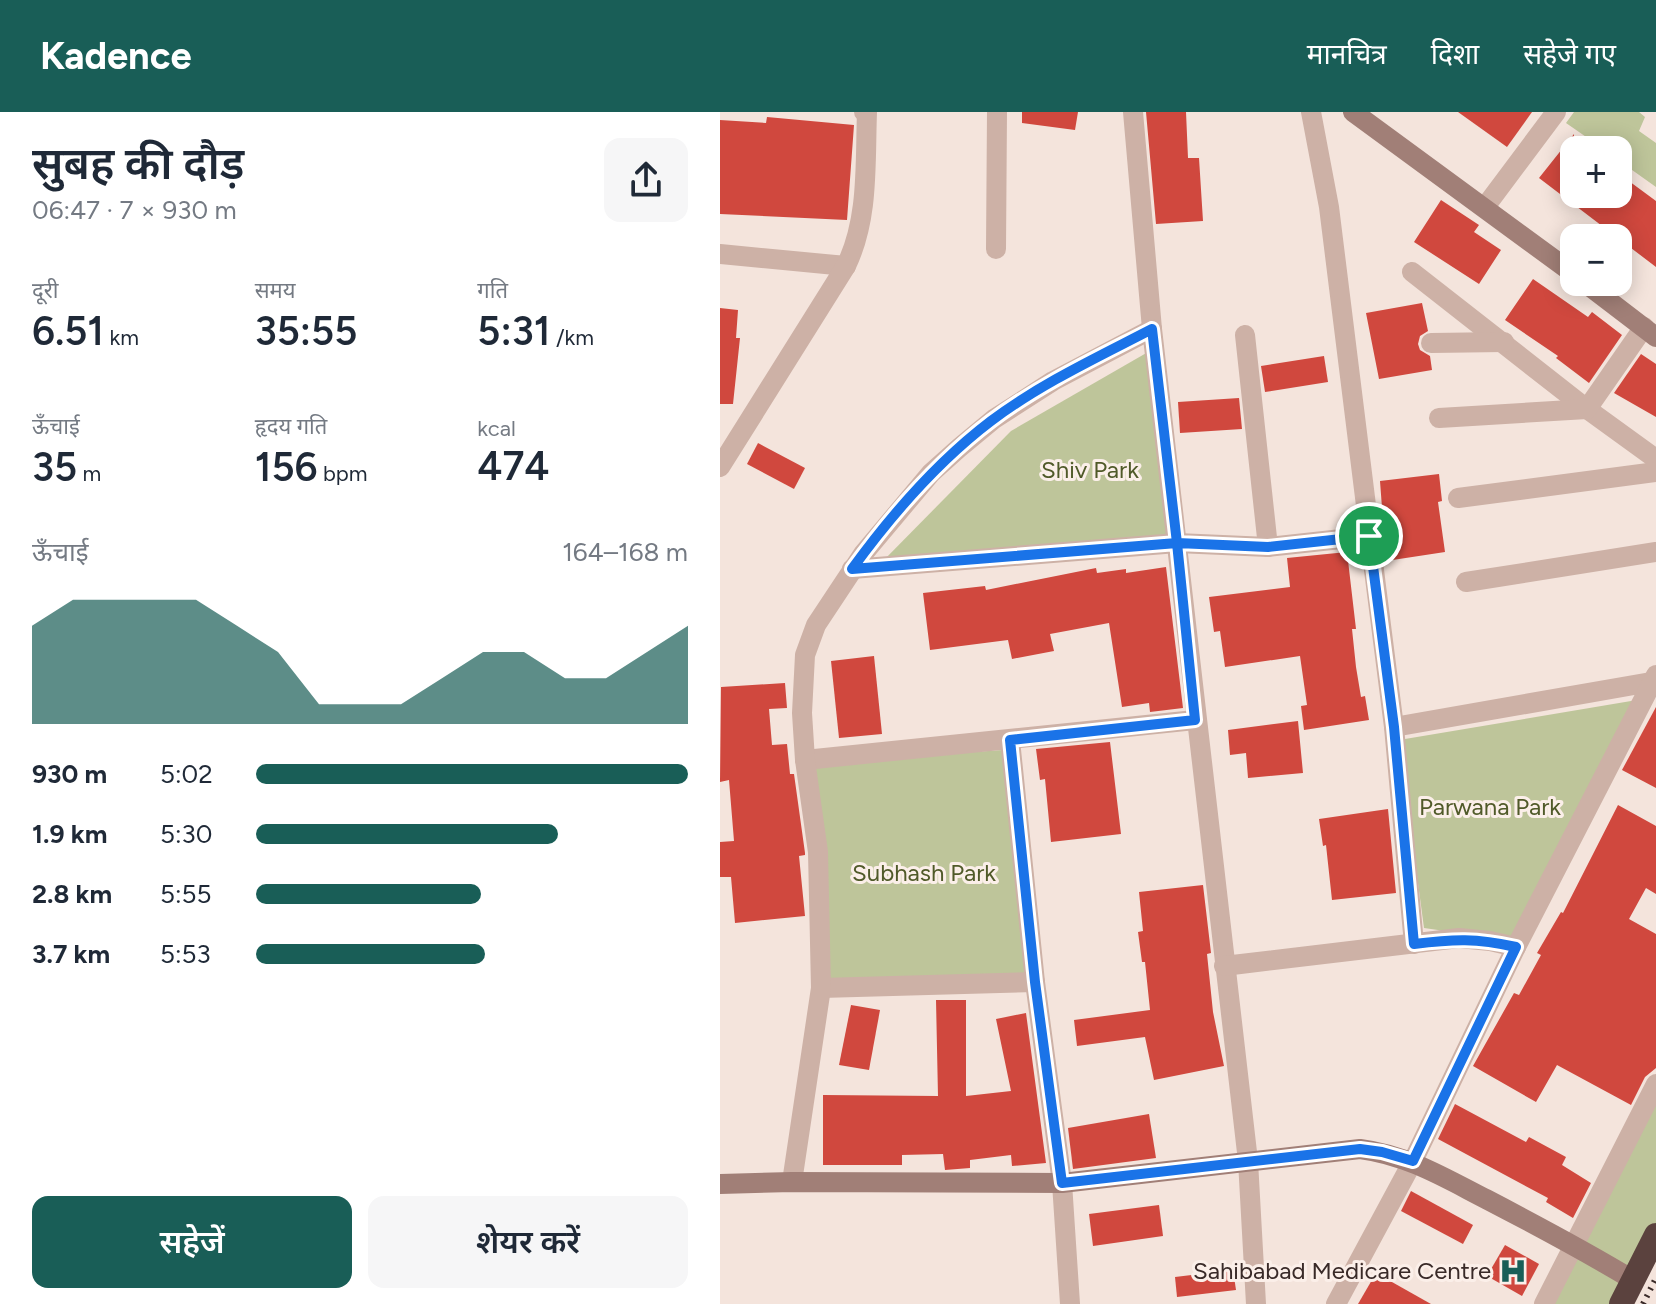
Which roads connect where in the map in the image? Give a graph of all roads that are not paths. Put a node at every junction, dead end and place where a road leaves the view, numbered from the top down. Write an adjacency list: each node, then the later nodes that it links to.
1 (864, 112): 11 (street)
2 (997, 112): 8 (street)
3 (1133, 112): 14 (street)
4 (1311, 112): 25 (street)
5 (1353, 112): 7 (street)
6 (1556, 112): 7 (street)
7 (1485, 207): 10 (street)
8 (996, 249)
9 (720, 254): 11 (street)
10 (1560, 263)
11 (846, 266): 22 (street)
12 (1412, 272): 17 (street)
13 (1602, 296): 15 (street)
14 (1152, 329): 26 (street); 29 (street)
15 (1650, 332): 19 (street)
16 (1245, 335): 27 (street)
17 (1504, 342): 18 (street); 19 (street)
18 (1431, 343)
19 (1587, 409): 20 (street); 21 (street)
20 (1439, 418)
21 (1656, 459)
22 (720, 467)
23 (1656, 472): 24 (street)
24 (1458, 498)
25 (1369, 536): 27 (street); 33 (street)
26 (1177, 543): 27 (street); 29 (street); 32 (street)
27 (1268, 547)
28 (1656, 552): 30 (street)
29 (852, 569): 35 (street)
30 (1466, 582)
31 (1654, 679): 33 (street); 37 (street)
32 (1195, 720): 34 (street); 38 (street)
33 (1394, 727): 36 (street)
34 (1010, 740): 35 (street); 39 (street)
35 (805, 760): 40 (street)
36 (1414, 944): 37 (street); 38 (street)
37 (1516, 947): 43 (street)
38 (1224, 966): 42 (street)
39 (1035, 982): 40 (street); 45 (street)
40 (821, 988): 44 (street)
41 (1656, 1084): 48 (street)
42 (1248, 1161): 43 (street); 45 (street); 51 (street)
43 (1413, 1161): 48 (street); 52 (street)
44 (792, 1182): 45 (street); 46 (street)
45 (1062, 1183): 50 (street)
46 (720, 1184)
47 (1656, 1235): 49 (highway)
48 (1575, 1245): 49 (street); 53 (street)
49 (1633, 1280): 54 (highway)
50 (1070, 1304)
51 (1256, 1304)
52 (1336, 1304)
53 (1544, 1304)
54 (1621, 1304)

